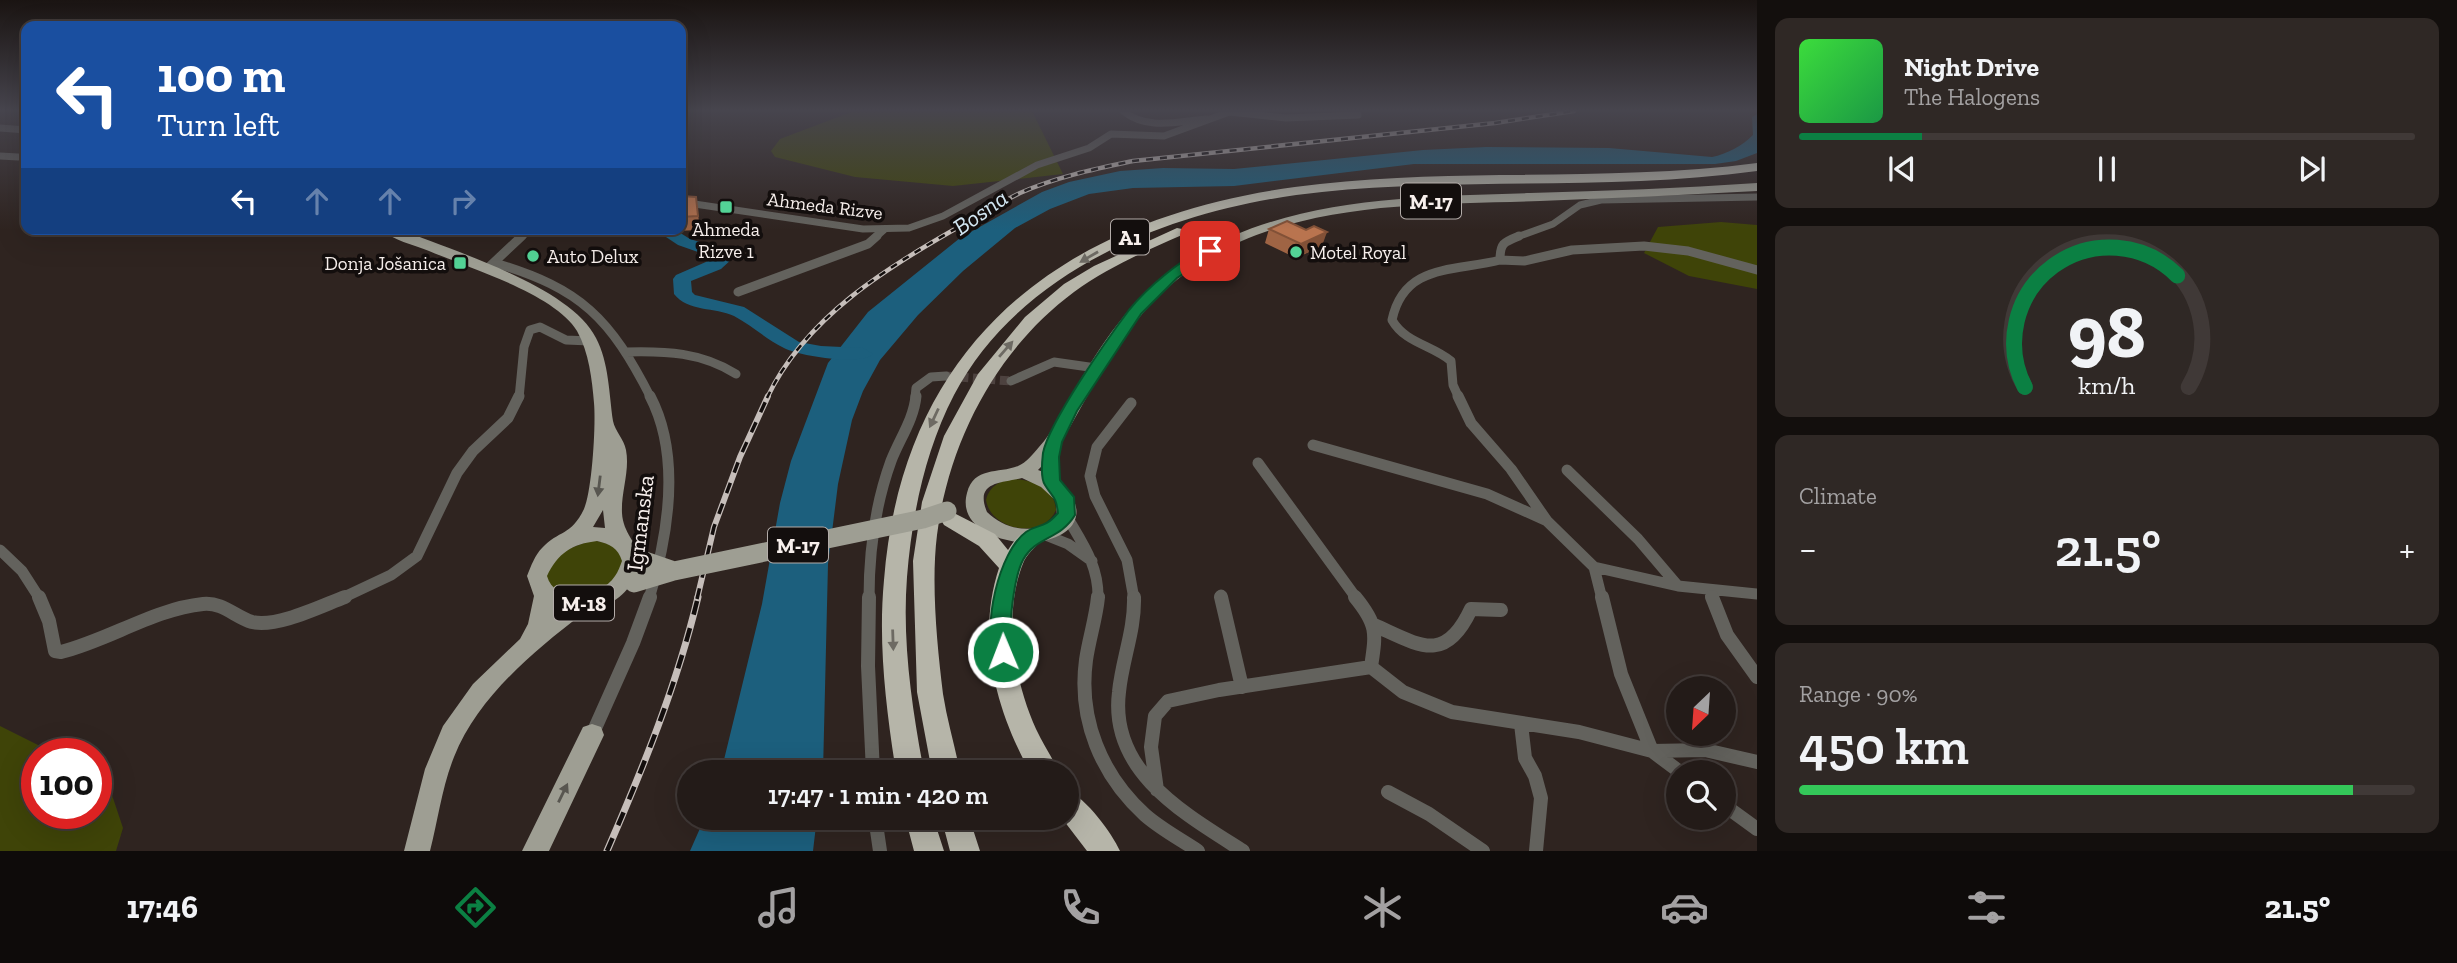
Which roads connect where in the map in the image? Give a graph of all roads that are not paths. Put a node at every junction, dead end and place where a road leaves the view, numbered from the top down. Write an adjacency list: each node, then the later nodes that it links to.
1 (1081, 151): 10 (street, Ahmeda Rizve)
2 (0, 156): 3 (street)
3 (18, 157)
4 (1757, 167): 62 (highway, A1, one-way to 62)
5 (1757, 176): 63 (highway, A1, one-way to 5)
6 (1757, 187): 7 (main road, M-17)
7 (1656, 195): 8 (street); 13 (street); 19 (main road, M-17)
8 (1757, 197)
9 (686, 203): 10 (street, Ahmeda Rizve)
10 (884, 230): 16 (street)
11 (401, 235): 14 (main road, M-18)
12 (525, 235): 14 (street)
13 (1500, 260): 15 (street); 34 (street)
14 (489, 267): 17 (main road, M-18); 18 (street, Igmanska)
15 (1757, 270)
16 (738, 292)
17 (590, 341): 24 (main road, M-18); 38 (street)
18 (626, 352): 20 (street); 59 (street, Igmanska)
19 (1096, 368): 22 (street); 25 (main road, M-17)
20 (736, 374)
21 (946, 376): 61 (street)
22 (1011, 381)
23 (1131, 403): 67 (street)
24 (605, 425): 37 (main road, M-18, one-way to 37); 39 (main road, M-18)
25 (1054, 442): 29 (main road, M-17); 30 (main road, M-17)
26 (1313, 446): 34 (street)
27 (1258, 463): 53 (street)
28 (1567, 470): 45 (street)
29 (1023, 472): 30 (main road); 31 (main road)
30 (1051, 482): 32 (main road)
31 (975, 495): 33 (main road); 35 (main road)
32 (1066, 515): 36 (main road); 41 (street)
33 (949, 517): 35 (main road, M-17); 40 (highway); 43 (main road, M-17, bridge)
34 (1548, 521): 42 (street)
35 (991, 526): 36 (main road, M-17); 40 (highway)
36 (1038, 535): 41 (street); 46 (highway)
37 (572, 539): 39 (main road); 49 (main road, M-18)
38 (0, 550)
39 (631, 551): 43 (main road, bridge); 44 (main road, M-18)
40 (1004, 561): 46 (highway)
41 (1092, 562): 81 (street)
42 (1594, 566): 45 (street); 60 (street)
43 (674, 571): 44 (main road, M-17, bridge)
44 (626, 586): 51 (main road, M-18)
45 (1678, 586): 47 (street)
46 (1006, 588): 64 (highway)
47 (1709, 590): 48 (street); 56 (street)
48 (1757, 594)
49 (545, 595): 51 (main road, M-18); 54 (main road, M-18)
50 (1221, 595): 57 (street)
51 (579, 604): 54 (main road, M-18)
52 (1501, 610): 53 (street)
53 (1374, 625): 55 (street)
54 (527, 646): 75 (main road, M-18)
55 (1371, 667): 57 (street); 58 (street)
56 (1757, 677)
57 (1242, 687): 67 (street)
58 (1521, 724): 60 (street); 84 (street)
59 (592, 735): 76 (main road, one-way to 59)
60 (1652, 751): 65 (street); 66 (street)
61 (872, 760)
62 (907, 760)
63 (944, 760)
64 (1037, 760)
65 (1666, 762)
66 (1757, 762)
67 (1157, 790): 82 (street)
68 (1388, 792): 83 (street)
69 (1736, 814): 71 (street)
70 (1079, 818): 80 (highway)
71 (1757, 829)
72 (877, 830): 77 (street)
73 (923, 830): 78 (highway)
74 (959, 830): 79 (highway)
75 (418, 851)
76 (534, 851)
77 (880, 851)
78 (929, 851)
79 (965, 851)
80 (1105, 851)
81 (1198, 851)
82 (1243, 851)
83 (1483, 851)
84 (1536, 851)

